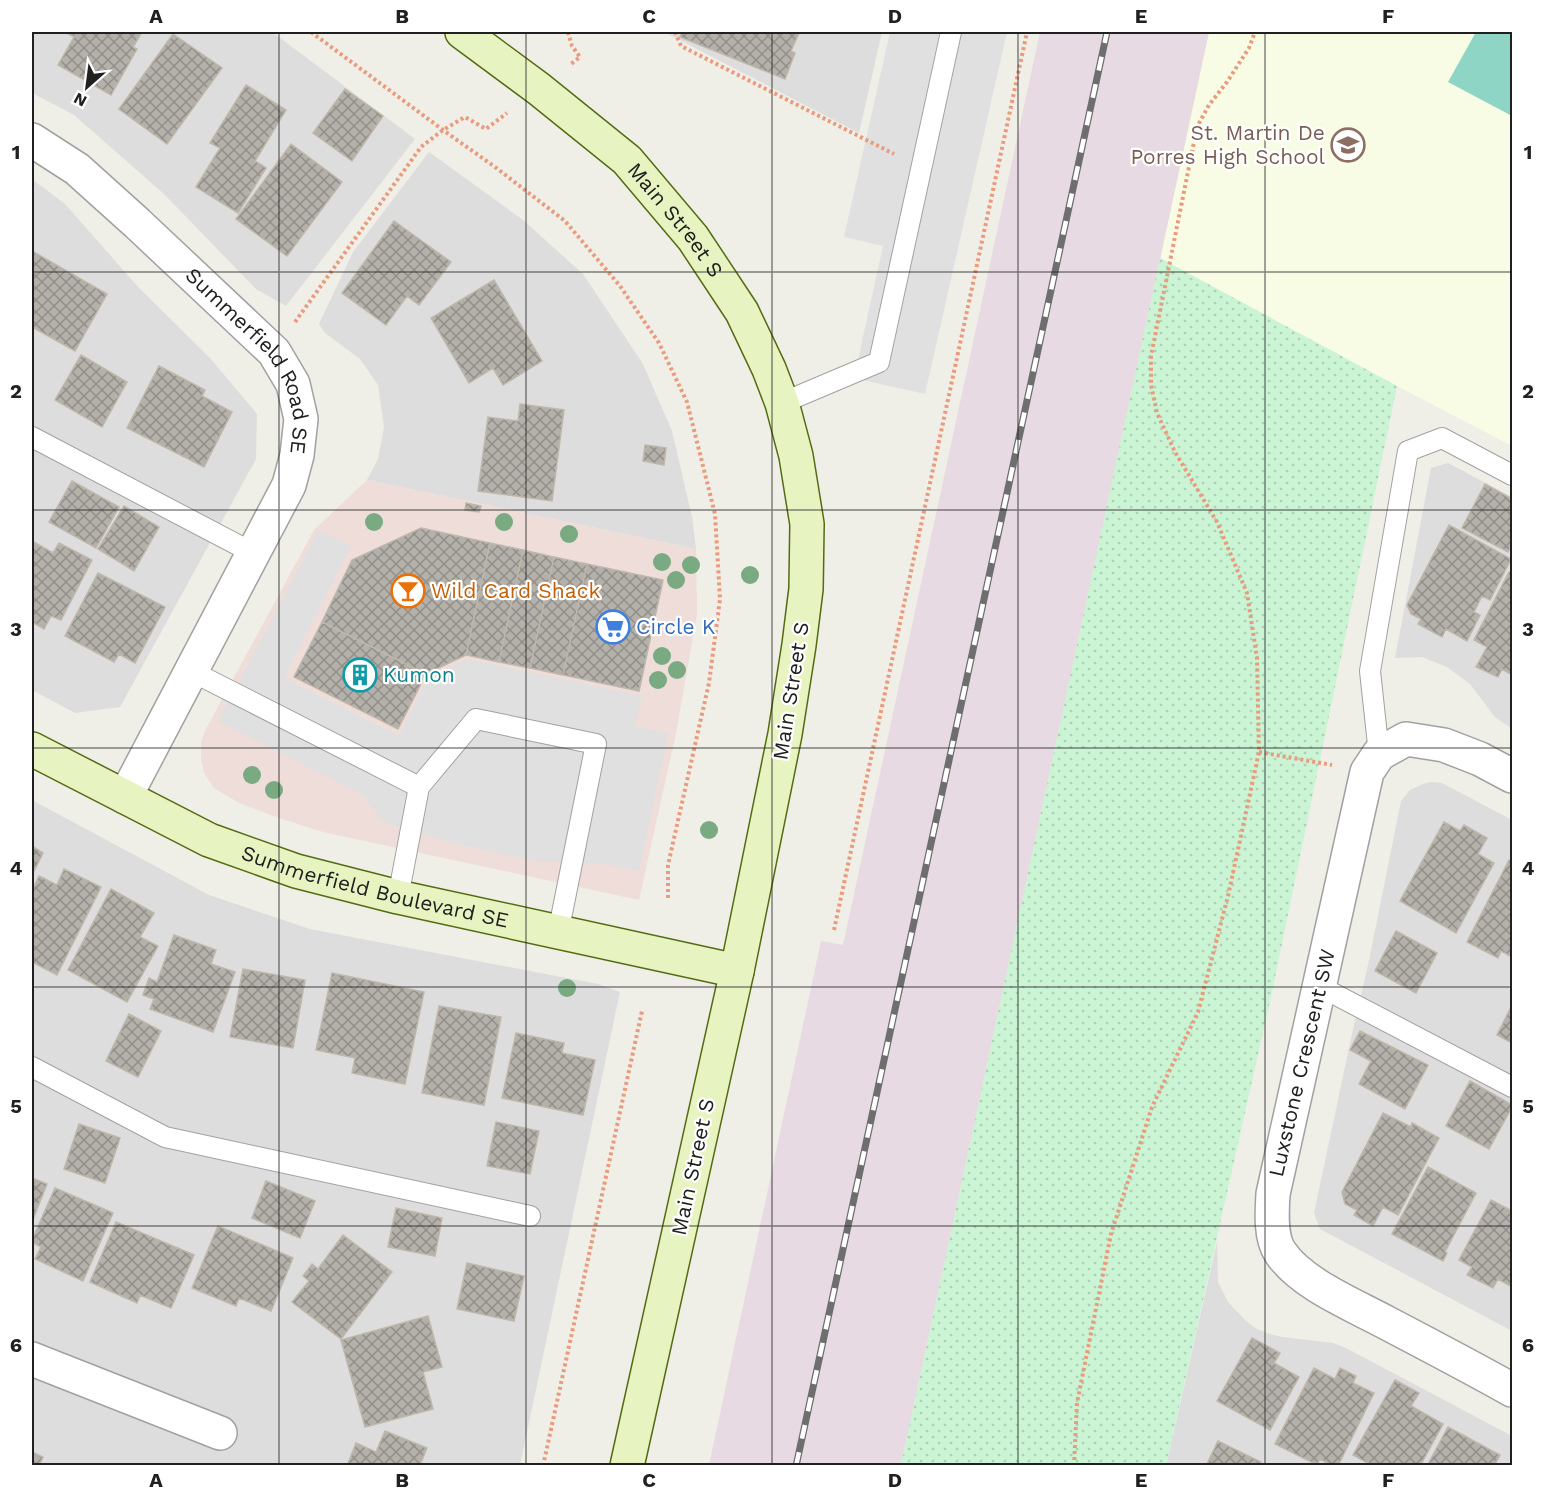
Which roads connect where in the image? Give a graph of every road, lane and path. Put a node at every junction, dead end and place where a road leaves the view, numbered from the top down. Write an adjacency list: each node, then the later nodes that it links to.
1 (311, 32): 9 (path)
2 (568, 32): 8 (path)
3 (675, 32): 11 (path)
4 (951, 32): 11 (lane)
5 (1027, 32): 26 (path)
6 (1255, 32): 19 (path)
7 (473, 35): 8 (main road, Main Street S)
8 (539, 88): 9 (path); 13 (main road, Main Street S)
9 (443, 130): 12 (path); 25 (path)
10 (32, 140): 12 (street, Summerfield Road SE)
11 (921, 169): 13 (lane)
12 (274, 352): 16 (street, Summerfield Road SE)
13 (782, 403): 28 (main road, Main Street S)
14 (32, 437): 16 (lane)
15 (1512, 475): 20 (lane)
16 (253, 553): 17 (street, Summerfield Road SE)
17 (191, 671): 22 (lane); 23 (street, Summerfield Road SE)
18 (32, 749): 23 (main road, Summerfield Boulevard SE)
19 (1258, 752): 20 (path); 39 (path)
20 (1373, 763): 21 (street); 29 (street, Luxstone Crescent SW)
21 (1512, 776)
22 (419, 787): 24 (lane); 27 (lane)
23 (125, 797): 24 (main road, Summerfield Boulevard SE)
24 (399, 897): 27 (main road, Summerfield Boulevard SE)
25 (668, 901)
26 (834, 930)
27 (558, 933): 28 (main road, Summerfield Boulevard SE)
28 (737, 971): 38 (main road, Main Street S)
29 (1319, 986): 32 (lane); 35 (street, Luxstone Crescent SW)
30 (642, 1011): 37 (path)
31 (32, 1067): 33 (lane)
32 (1512, 1087)
33 (530, 1216)
34 (32, 1359): 36 (street)
35 (1512, 1390)
36 (220, 1434)
37 (543, 1466)
38 (627, 1466)
39 (1074, 1466)

